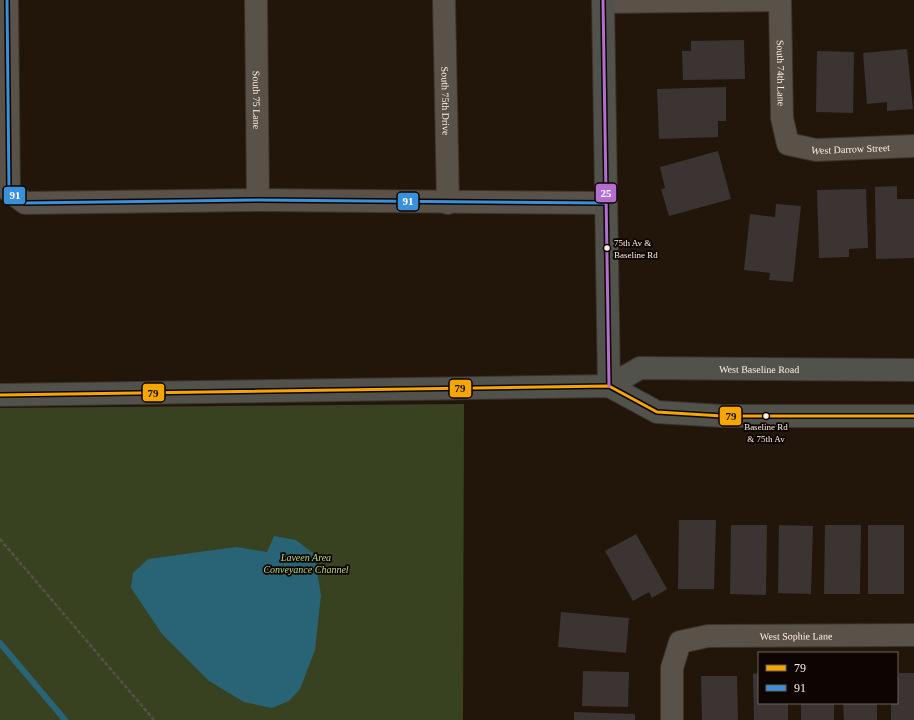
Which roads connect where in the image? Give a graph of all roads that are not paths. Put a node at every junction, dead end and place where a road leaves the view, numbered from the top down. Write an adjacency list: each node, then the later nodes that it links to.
1 (7, 0): 8 (street)
2 (256, 0): 8 (street, South 75 Lane)
3 (444, 0): 9 (street, South 75th Drive)
4 (780, 0): 5 (street); 6 (street, South 74th Lane)
5 (603, 1): 10 (main road)
6 (788, 144): 7 (street, West Darrow Street)
7 (914, 146)
8 (258, 200): 9 (street)
9 (448, 203): 10 (street)
10 (606, 203): 12 (main road)
11 (914, 370): 12 (main road, West Baseline Road)
12 (609, 386): 13 (main road, West Baseline Road); 14 (main road, West Baseline Road)
13 (0, 395)
14 (914, 416)
15 (914, 635): 16 (street, West Sophie Lane)
16 (672, 720)

